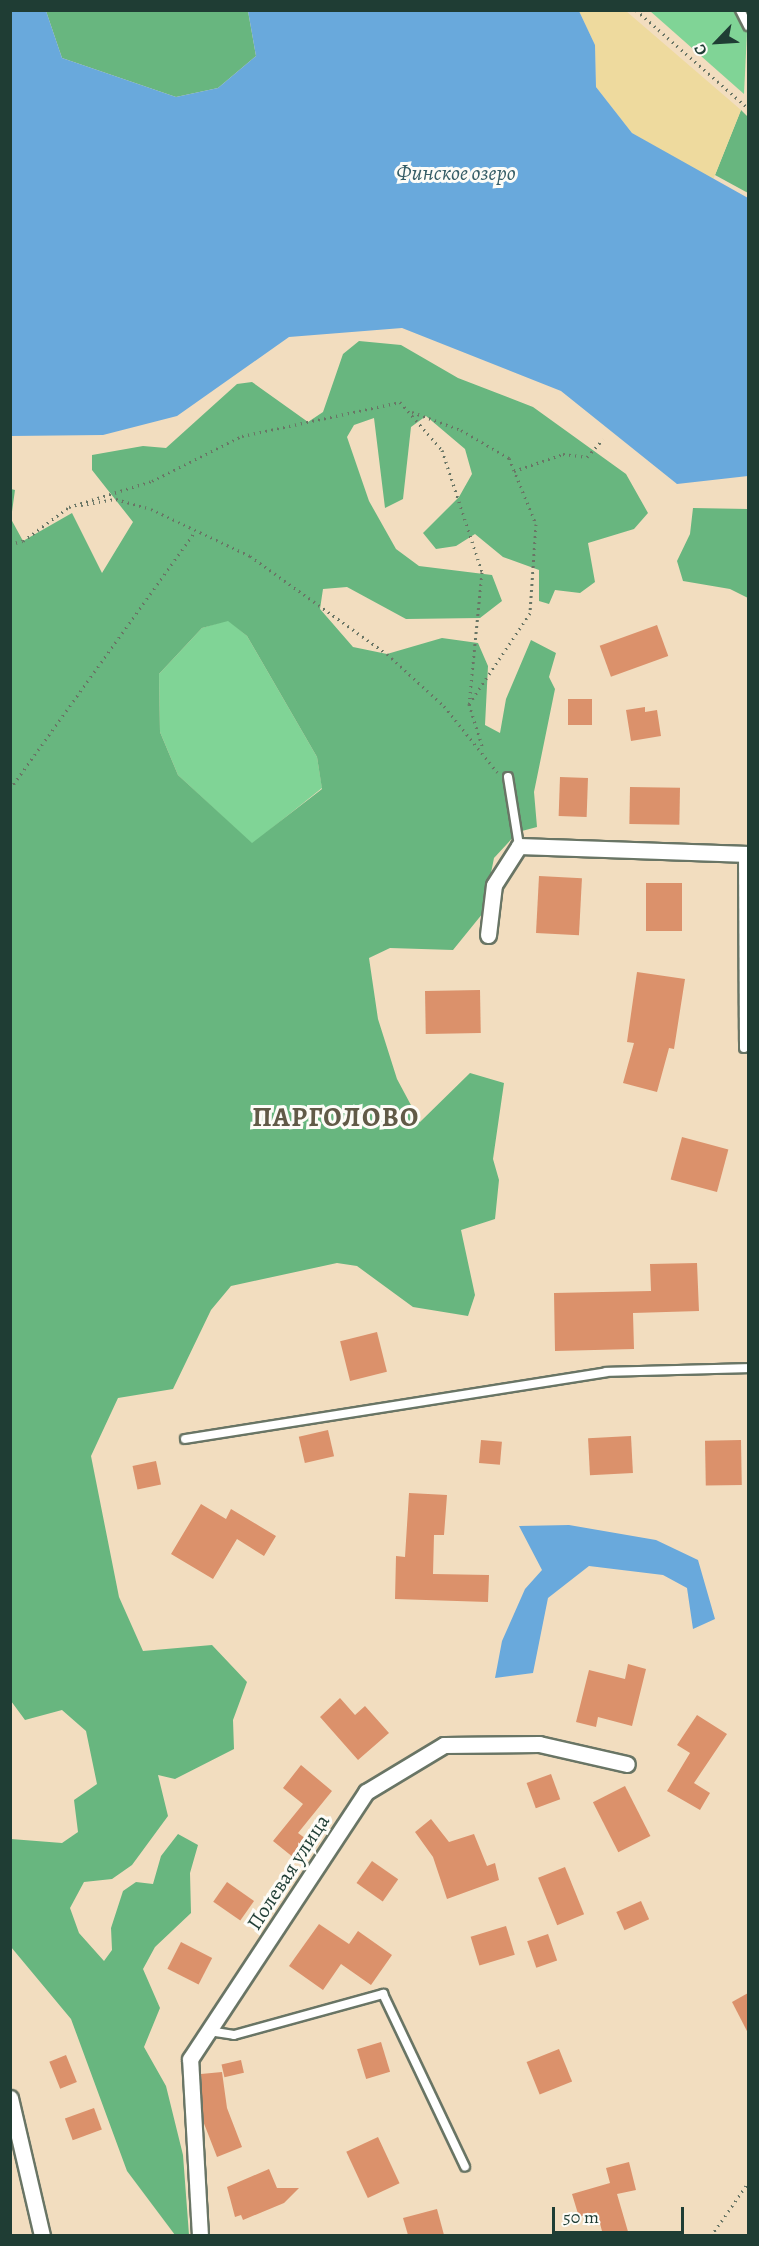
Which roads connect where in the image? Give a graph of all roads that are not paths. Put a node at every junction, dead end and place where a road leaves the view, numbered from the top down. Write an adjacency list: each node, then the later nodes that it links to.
1 (740, 10): 2 (lane)
2 (748, 26)
3 (508, 777): 4 (lane)
4 (519, 846): 5 (street); 6 (street)
5 (746, 854): 7 (lane)
6 (488, 935)
7 (744, 1048)
8 (748, 1368): 9 (lane)
9 (185, 1439)
10 (627, 1764): 11 (street, Полевая улица)
11 (208, 2031): 13 (lane); 15 (street, Полевая улица)
12 (10, 2098): 14 (street)
13 (465, 2167)
14 (42, 2235)
15 (200, 2235)

